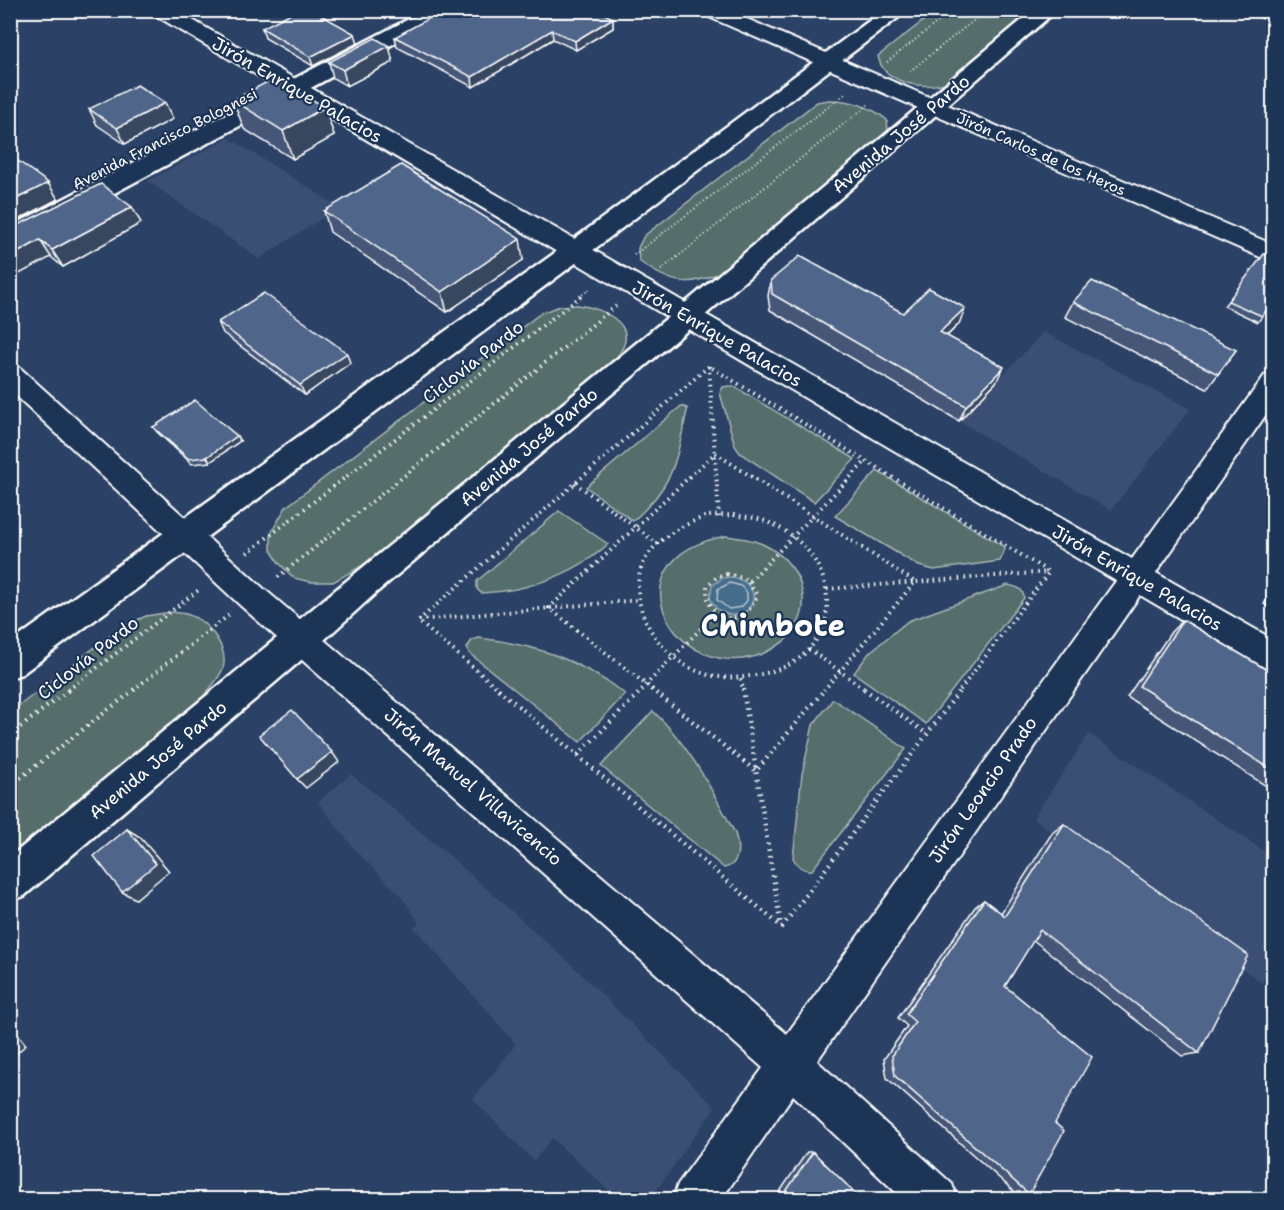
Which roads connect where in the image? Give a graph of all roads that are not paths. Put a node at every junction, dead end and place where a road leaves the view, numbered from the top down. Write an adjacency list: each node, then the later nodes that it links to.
1 (160, 10): 10 (street, Jirón Enrique Palacios)
2 (416, 10): 10 (main road, Avenida Francisco Bolognesi)
3 (442, 10): 10 (main road, Avenida Francisco Bolognesi)
4 (709, 10): 9 (street, Jirón Carlos de los Heros)
5 (898, 10): 9 (main road)
6 (1047, 10): 11 (main road, Avenida José Pardo)
7 (1260, 10): 8 (street)
8 (1274, 15)
9 (829, 61): 11 (street, Jirón Carlos de los Heros); 14 (main road)
10 (286, 84): 12 (main road, Avenida Francisco Bolognesi); 13 (main road, Avenida Francisco Bolognesi); 14 (street, Jirón Enrique Palacios)
11 (933, 106): 15 (street, Jirón Carlos de los Heros); 16 (main road, Avenida José Pardo)
12 (10, 219)
13 (10, 238)
14 (575, 251): 16 (street, Jirón Enrique Palacios); 19 (main road)
15 (1274, 255)
16 (687, 316): 20 (street, Jirón Enrique Palacios); 21 (main road, Avenida José Pardo)
17 (10, 374): 19 (street, Jirón Manuel Villavicencio)
18 (1274, 382): 20 (street, Jirón Leoncio Prado)
19 (183, 536): 21 (street, Jirón Manuel Villavicencio); 23 (main road)
20 (1135, 576): 22 (street, Jirón Enrique Palacios); 25 (street, Jirón Leoncio Prado)
21 (302, 640): 24 (main road, Avenida José Pardo); 25 (street, Jirón Manuel Villavicencio)
22 (1274, 657)
23 (10, 663)
24 (10, 882)
25 (789, 1063): 26 (street, Jirón Leoncio Prado); 27 (street, Jirón Manuel Villavicencio)
26 (694, 1200)
27 (936, 1200)

